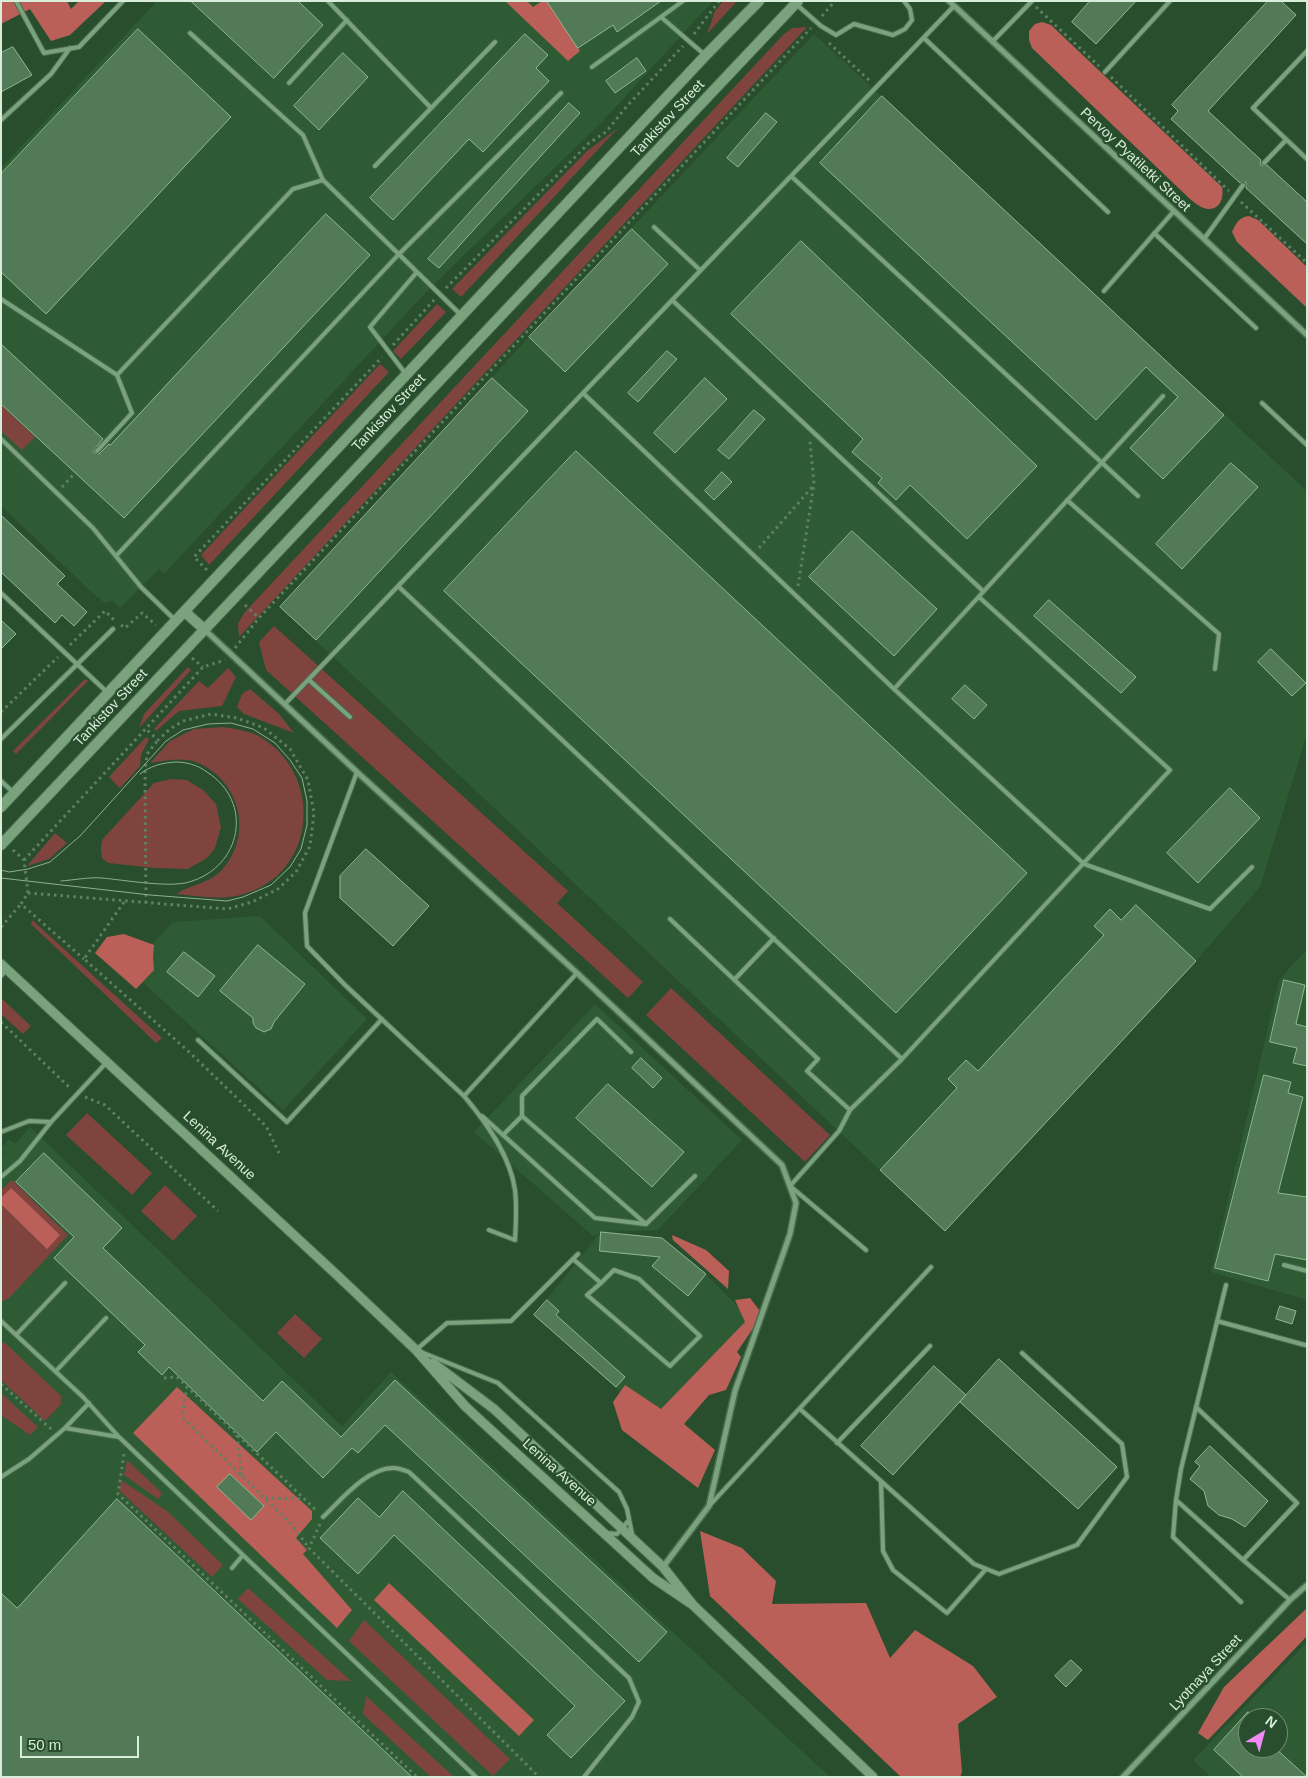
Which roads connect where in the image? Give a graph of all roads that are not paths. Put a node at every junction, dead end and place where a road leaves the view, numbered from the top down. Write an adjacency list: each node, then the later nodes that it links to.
1 (16, 1): 18 (lane)
2 (124, 1): 18 (lane)
3 (328, 1): 13 (lane)
4 (683, 1): 12 (lane)
5 (759, 1): 20 (main road, Tankistov Street)
6 (904, 1): 9 (lane)
7 (949, 1): 11 (street, Pervoy Pyatiletki Street)
8 (1170, 1): 22 (lane)
9 (797, 2): 67 (main road, Tankistov Street)
10 (1031, 2): 17 (lane)
11 (954, 6): 15 (lane); 17 (street, Pervoy Pyatiletki Street)
12 (661, 17): 20 (lane); 21 (lane)
13 (346, 20): 23 (lane); 25 (lane)
14 (190, 33): 32 (lane)
15 (924, 38): 31 (lane); 35 (lane)
16 (495, 42): 25 (lane)
17 (992, 42): 34 (street, Pervoy Pyatiletki Street)
18 (70, 48): 26 (lane)
19 (1307, 51): 27 (lane)
20 (706, 56): 45 (main road, Tankistov Street)
21 (592, 66)
22 (1105, 72)
23 (289, 83)
24 (561, 93): 39 (lane)
25 (432, 108): 30 (lane)
26 (1, 120)
27 (1286, 140): 28 (lane); 29 (lane)
28 (1307, 159)
29 (1264, 162)
30 (376, 166)
31 (791, 176): 40 (lane); 56 (lane)
32 (323, 180): 39 (lane); 48 (lane)
33 (1243, 185): 38 (lane)
34 (1174, 211): 37 (lane); 38 (street, Pervoy Pyatiletki Street)
35 (1108, 212)
36 (654, 227): 40 (lane)
37 (1154, 233): 42 (lane); 46 (lane)
38 (1204, 239): 47 (street, Pervoy Pyatiletki Street)
39 (399, 254): 41 (lane); 59 (lane)
40 (700, 270): 44 (lane)
41 (417, 272): 45 (lane); 49 (lane)
42 (1104, 291)
43 (1, 299): 48 (lane)
44 (672, 300): 50 (lane); 61 (lane)
45 (462, 315): 49 (main road, Tankistov Street)
46 (1256, 328)
47 (1307, 335)
48 (117, 375): 55 (lane)
49 (406, 375): 64 (main road, Tankistov Street)
50 (582, 393): 60 (lane); 71 (lane)
51 (1163, 396): 56 (lane)
52 (1262, 403): 54 (lane)
53 (1, 439): 59 (lane)
54 (1307, 445)
55 (97, 451)
56 (1101, 463): 57 (lane); 58 (lane)
57 (1138, 496)
58 (1067, 500): 61 (lane); 69 (lane)
59 (116, 556): 65 (lane)
60 (398, 586): 70 (lane); 84 (lane)
61 (983, 591): 63 (lane)
62 (1, 593): 68 (lane)
63 (979, 596): 71 (lane); 81 (lane)
64 (185, 612): 65 (main road, Tankistov Street); 67 (main road)
65 (176, 621): 72 (main road, Tankistov Street)
66 (113, 629): 68 (lane)
67 (204, 629): 73 (street); 80 (main road, Tankistov Street)
68 (78, 666): 72 (lane); 75 (lane)
69 (1215, 669)
70 (309, 680): 73 (lane); 74 (lane)
71 (894, 689): 81 (lane)
72 (108, 693): 78 (main road, Tankistov Street)
73 (285, 704): 76 (street)
74 (350, 717)
75 (1, 739)
76 (357, 772): 86 (street); 88 (lane)
77 (1, 781): 78 (lane)
78 (14, 793): 79 (main road, Tankistov Street)
79 (1, 807)
80 (1, 845)
81 (1084, 864): 82 (lane); 91 (lane)
82 (1252, 867)
83 (670, 919): 87 (lane)
84 (774, 938): 87 (lane); 91 (lane)
85 (3, 970): 92 (street, Lenina Avenue)
86 (577, 973): 93 (lane); 102 (street)
87 (735, 980): 94 (lane)
88 (382, 1019): 89 (lane); 93 (lane)
89 (198, 1040)
90 (631, 1052): 96 (lane)
91 (902, 1059): 94 (lane)
92 (107, 1062): 97 (lane); 120 (street, Lenina Avenue)
93 (464, 1096): 95 (lane)
94 (850, 1110): 102 (lane)
95 (477, 1111): 99 (lane); 104 (lane)
96 (522, 1116): 99 (lane); 103 (lane)
97 (51, 1122): 98 (lane); 100 (lane)
98 (1, 1132)
99 (503, 1135): 103 (lane)
100 (1, 1176)
101 (695, 1176): 103 (lane)
102 (790, 1186): 105 (lane); 134 (street)
103 (646, 1224)
104 (489, 1230)
105 (866, 1250)
106 (578, 1254): 107 (lane)
107 (573, 1259): 111 (lane); 120 (lane)
108 (1284, 1265): 110 (lane)
109 (931, 1266): 126 (lane)
110 (1307, 1270)
111 (601, 1282): 111 (lane)
112 (65, 1283): 117 (lane)
113 (1226, 1285): 116 (lane)
114 (106, 1318): 122 (lane)
115 (1, 1321): 117 (lane)
116 (1218, 1321): 118 (lane); 124 (lane)
117 (16, 1335): 122 (lane)
118 (1305, 1345)
119 (930, 1346): 130 (lane)
120 (416, 1350): 125 (street, Lenina Avenue); 127 (street, Lenina Avenue); 136 (lane)
121 (1022, 1353): 145 (lane)
122 (56, 1371): 123 (lane)
123 (89, 1403): 128 (lane); 129 (lane)
124 (1196, 1407): 133 (lane); 141 (lane)
125 (494, 1409): 127 (street); 138 (street, Lenina Avenue)
126 (800, 1409): 130 (lane); 134 (lane)
127 (480, 1420): 137 (street, Lenina Avenue)
128 (65, 1428): 129 (lane); 131 (lane)
129 (119, 1437): 140 (lane)
130 (837, 1443): 132 (lane)
131 (1, 1477)
132 (881, 1481): 145 (lane); 145 (lane)
133 (1176, 1500): 141 (lane); 148 (lane)
134 (709, 1506): 143 (street)
135 (323, 1517): 151 (lane)
136 (629, 1520): 138 (lane); 139 (lane)
137 (600, 1530): 138 (lane); 142 (street, Lenina Avenue)
138 (622, 1530): 139 (street, Lenina Avenue)
139 (634, 1541): 143 (street, Lenina Avenue)
140 (243, 1555): 144 (lane); 150 (lane)
141 (1243, 1560): 147 (lane)
142 (640, 1567): 143 (street); 149 (street, Lenina Avenue)
143 (662, 1567): 149 (street, Lenina Avenue)
144 (232, 1568)
145 (986, 1569)
146 (1307, 1585): 147 (street, Lyotnaya Street)
147 (1290, 1600): 153 (street, Lyotnaya Street)
148 (1241, 1602)
149 (693, 1605): 152 (street, Lenina Avenue)
150 (476, 1777)
151 (584, 1777)
152 (872, 1777)
153 (1123, 1777)

